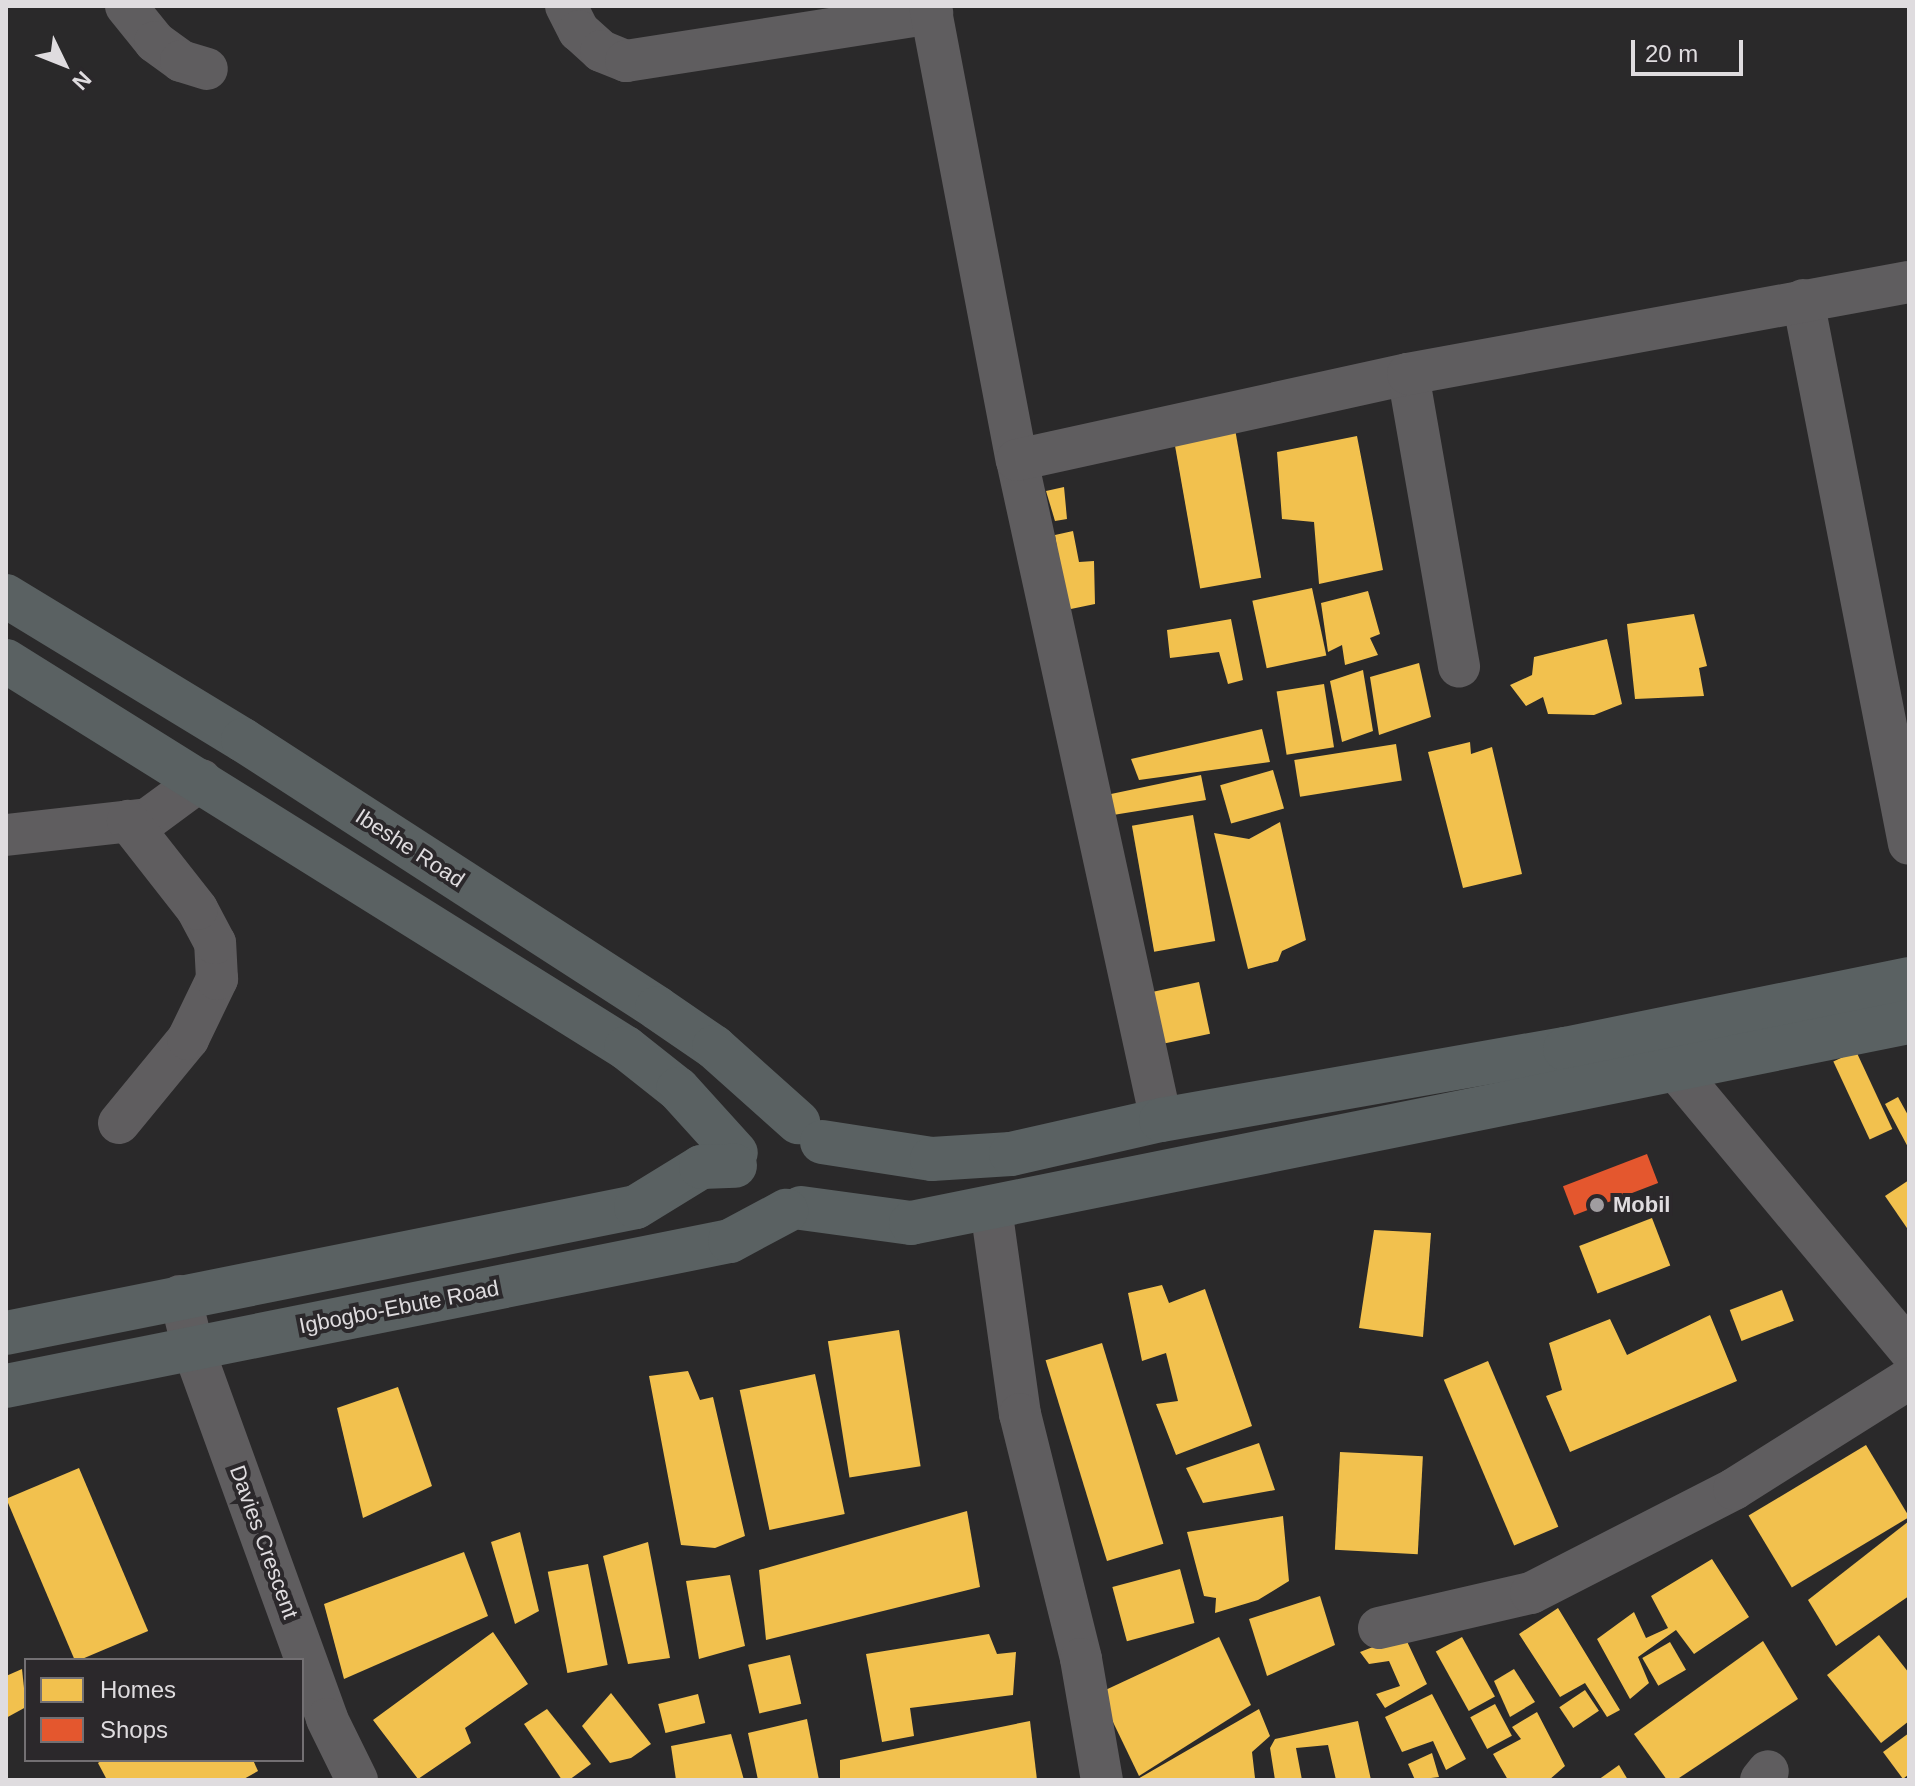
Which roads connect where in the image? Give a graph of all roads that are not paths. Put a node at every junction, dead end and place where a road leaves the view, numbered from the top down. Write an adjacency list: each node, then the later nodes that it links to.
1 (126, 6): 4 (street)
2 (566, 6): 3 (street)
3 (931, 10): 8 (street)
4 (207, 69)
5 (1909, 282): 6 (street)
6 (1803, 300): 7 (street); 15 (street)
7 (1408, 374): 8 (street); 11 (street)
8 (1017, 460): 20 (street)
9 (6, 596): 22 (main road, Ibeshe Road)
10 (6, 661): 12 (main road)
11 (1459, 667)
12 (201, 780): 13 (street); 23 (main road)
13 (128, 821): 14 (street); 21 (street)
14 (6, 835)
15 (1909, 844)
16 (1909, 979): 18 (main road)
17 (1909, 1022): 19 (main road)
18 (1659, 1030): 19 (street); 20 (main road)
19 (1676, 1070): 24 (main road); 29 (street)
20 (1161, 1120): 22 (main road)
21 (119, 1123)
22 (810, 1132): 23 (main road); 25 (main road)
23 (736, 1159): 25 (main road); 26 (main road)
24 (991, 1208): 25 (main road); 34 (street)
25 (793, 1209): 28 (main road, Igbogbo-Ebute Road)
26 (180, 1296): 27 (main road); 28 (street, Davies Crescent)
27 (6, 1333)
28 (193, 1348): 31 (main road, Igbogbo-Ebute Road); 33 (street, Davies Crescent)
29 (1909, 1350)
30 (1909, 1379): 32 (street)
31 (6, 1386)
32 (1379, 1628)
33 (357, 1780)
34 (1102, 1780)

